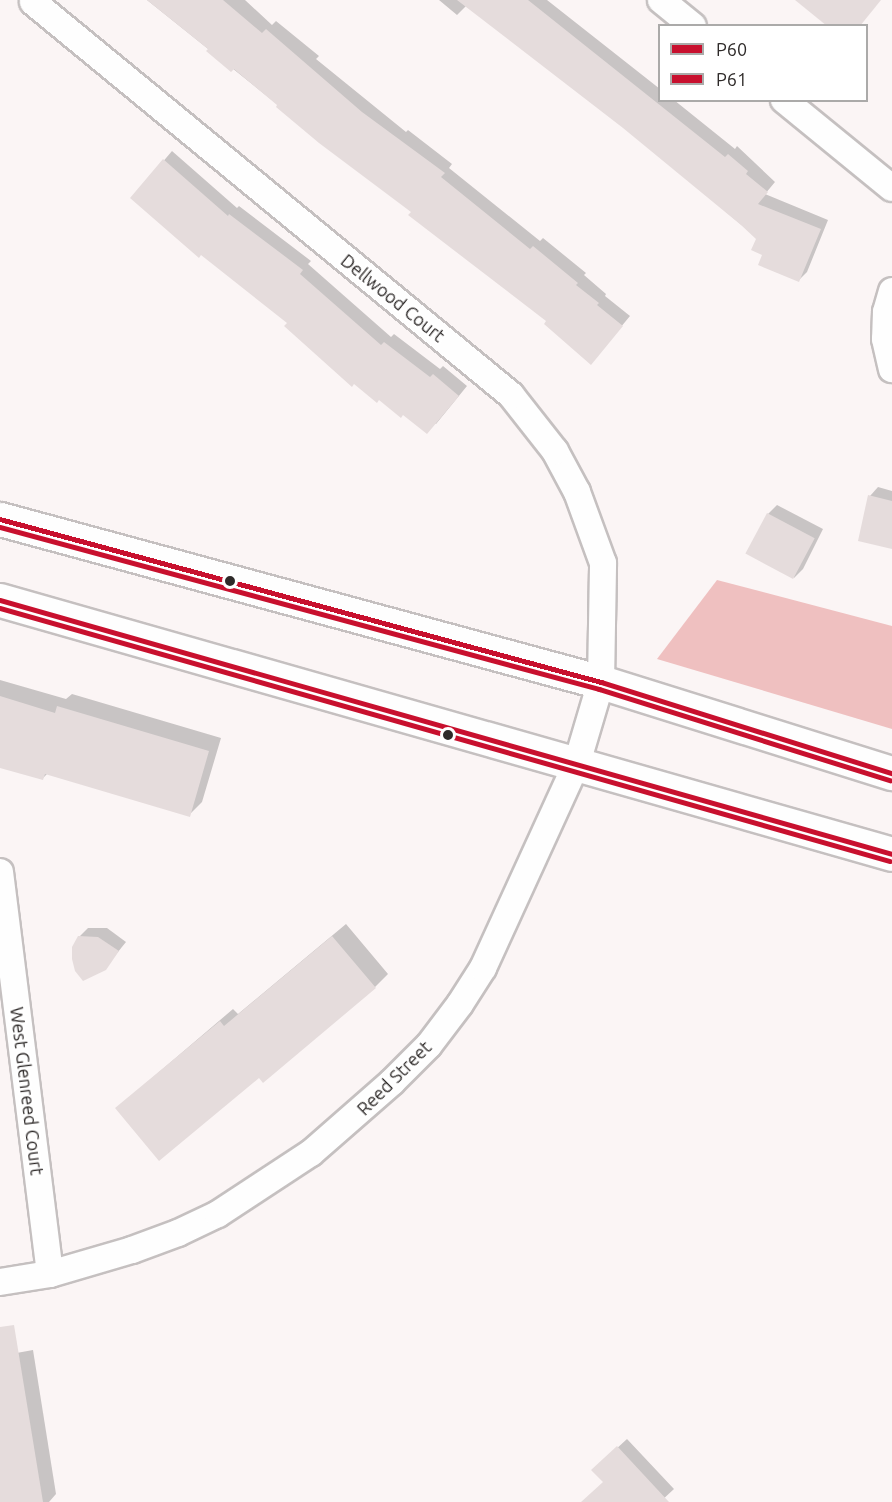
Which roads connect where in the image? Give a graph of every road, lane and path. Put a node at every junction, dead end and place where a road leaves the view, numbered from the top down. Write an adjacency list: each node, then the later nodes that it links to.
1 (661, 0): 3 (street)
2 (33, 2): 10 (street, Dellwood Court)
3 (691, 24)
4 (786, 102): 5 (street)
5 (892, 188)
6 (892, 291): 7 (street)
7 (892, 369)
8 (0, 519): 10 (main road)
9 (0, 600): 11 (main road)
10 (601, 682): 11 (street, Reed Street); 12 (main road)
11 (577, 763): 13 (main road); 15 (street, Reed Street)
12 (892, 773)
13 (892, 854)
14 (0, 872): 15 (street, West Glenreed Court)
15 (50, 1274): 16 (street, Reed Street)
16 (0, 1282)

